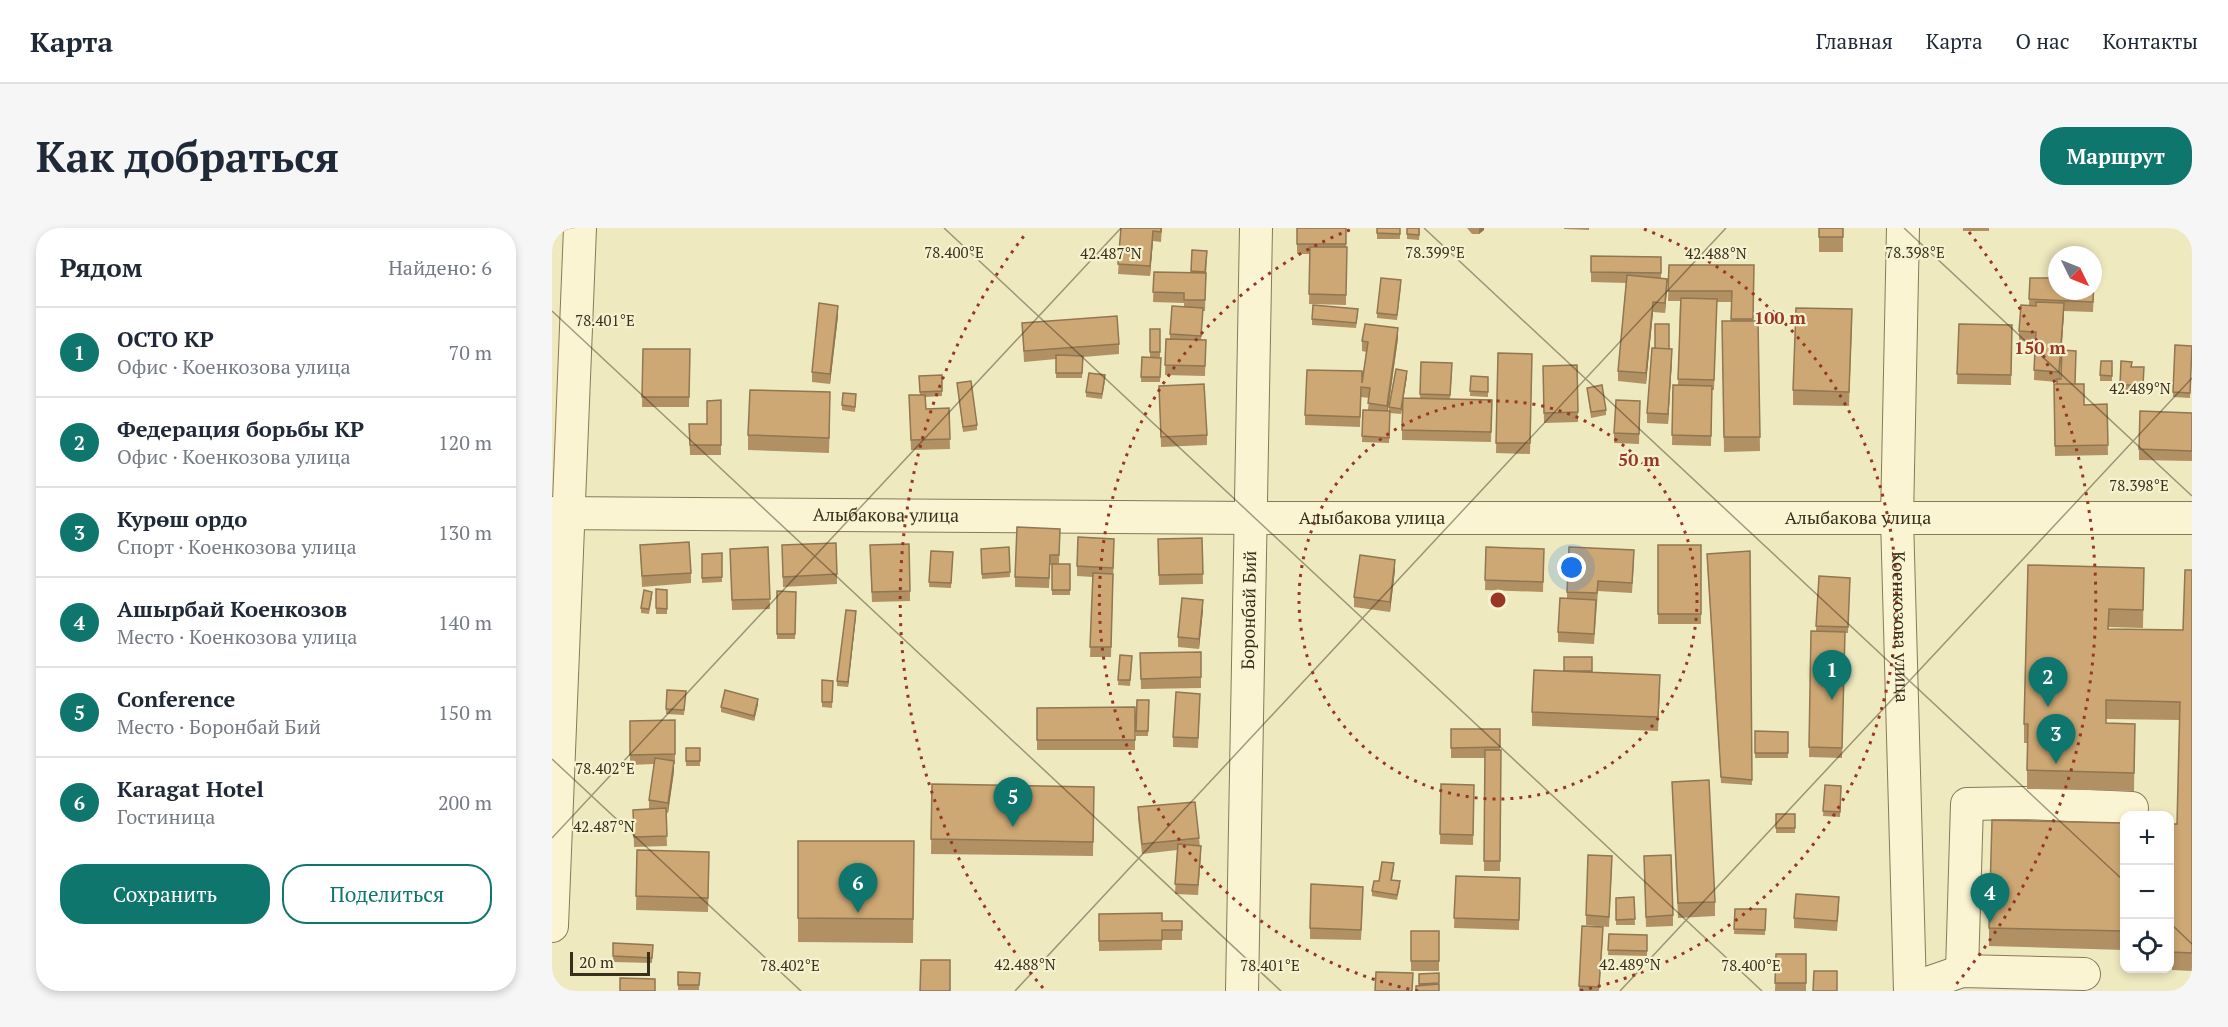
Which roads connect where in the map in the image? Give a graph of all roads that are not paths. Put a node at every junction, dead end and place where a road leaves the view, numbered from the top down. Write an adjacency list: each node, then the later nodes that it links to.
1 (580, 228): 4 (street)
2 (1256, 228): 5 (street, Боронбай Бий)
3 (1903, 228): 6 (street, Коенкозова улица)
4 (560, 513): 5 (street, Алыбакова улица); 9 (street)
5 (1251, 518): 6 (street, Алыбакова улица); 13 (street, Боронбай Бий)
6 (1897, 518): 7 (street, Алыбакова улица); 12 (street, Коенкозова улица)
7 (2192, 518)
8 (2132, 808): 10 (street)
9 (552, 926)
10 (1962, 971): 11 (street); 12 (street)
11 (2084, 974)
12 (1910, 990)
13 (1242, 991)

